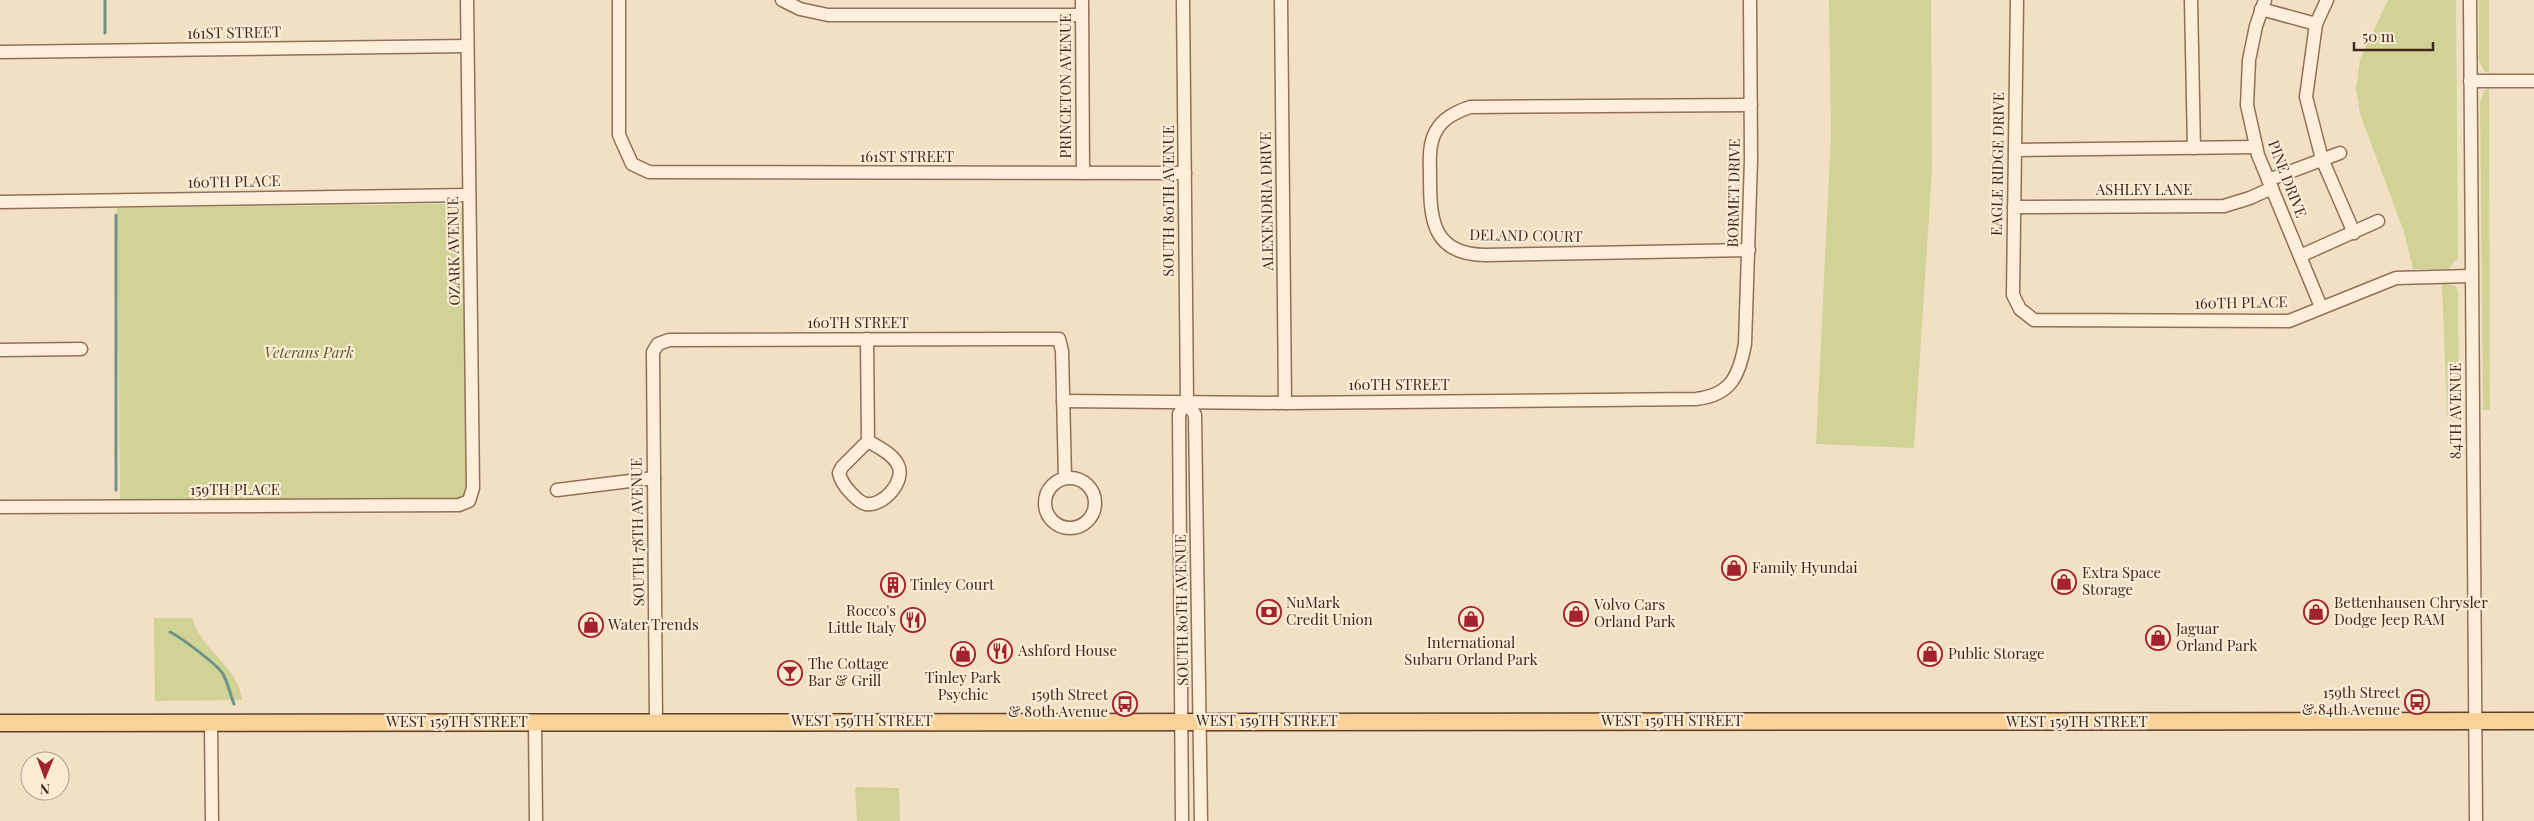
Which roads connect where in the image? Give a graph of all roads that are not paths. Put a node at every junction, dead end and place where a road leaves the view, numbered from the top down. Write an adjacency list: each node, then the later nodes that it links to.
1 (468, 0): 15 (street, OZARK AVENUE)
2 (620, 0): 25 (street, 161ST STREET)
3 (782, 0): 13 (street)
4 (1082, 0): 13 (street, PRINCETON AVENUE)
5 (1183, 0): 26 (street, SOUTH 80TH AVENUE)
6 (1281, 0): 45 (street, ALEXENDRIA DRIVE)
7 (1750, 0): 19 (street, BORMET DRIVE)
8 (2017, 0): 22 (street, EAGLE RIDGE DRIVE)
9 (2191, 0): 21 (street)
10 (2328, 0): 14 (street)
11 (2470, 0): 17 (street, 84TH AVENUE)
12 (2263, 4): 14 (street); 20 (street, PINE DRIVE)
13 (1082, 15): 25 (street, PRINCETON AVENUE)
14 (2316, 24): 24 (street)
15 (468, 46): 16 (street, 161ST STREET); 28 (street, OZARK AVENUE)
16 (0, 52)
17 (2470, 81): 18 (street); 35 (street, 84TH AVENUE)
18 (2534, 81)
19 (1751, 105): 33 (street, BORMET DRIVE); 33 (street, DELAND COURT)
20 (2256, 147): 21 (street); 27 (street, PINE DRIVE)
21 (2194, 148): 22 (street)
22 (2015, 150): 30 (street, EAGLE RIDGE DRIVE)
23 (2340, 153): 24 (street, ASHLEY LANE)
24 (2322, 159): 27 (street, ASHLEY LANE); 32 (street)
25 (1083, 172): 26 (street, 161ST STREET)
26 (1185, 173): 44 (street, SOUTH 80TH AVENUE)
27 (2270, 184): 30 (street, ASHLEY LANE); 34 (street, PINE DRIVE)
28 (469, 195): 29 (street, 160TH PLACE); 50 (street, OZARK AVENUE)
29 (0, 202)
30 (2014, 207): 37 (street, EAGLE RIDGE DRIVE)
31 (2378, 221): 32 (street)
32 (2354, 233): 34 (street)
33 (1749, 250): 42 (street, BORMET DRIVE)
34 (2300, 256): 36 (street, PINE DRIVE)
35 (2471, 276): 36 (street, 160TH PLACE); 55 (street, 84TH AVENUE)
36 (2321, 308): 37 (street, 160TH PLACE)
37 (2034, 320)
38 (867, 339): 39 (street, 160TH STREET); 43 (street, 160TH STREET); 46 (street)
39 (658, 344): 47 (street, SOUTH 78TH AVENUE)
40 (82, 349): 41 (street)
41 (0, 350)
42 (1730, 384): 45 (street, 160TH STREET)
43 (1063, 402): 44 (street, 160TH STREET); 48 (street)
44 (1187, 402): 45 (street, 160TH STREET); 52 (street, SOUTH 80TH AVENUE); 53 (street, SOUTH 80TH AVENUE)
45 (1286, 402)
46 (868, 441): 46 (street)
47 (654, 478): 49 (street); 54 (street, SOUTH 78TH AVENUE)
48 (1065, 478): 48 (street)
49 (557, 490)
50 (469, 501): 51 (street, 159TH PLACE)
51 (0, 506)
52 (1180, 720): 53 (main road, WEST 159TH STREET); 54 (main road, WEST 159TH STREET); 62 (street, SOUTH 80TH AVENUE)
53 (1200, 720): 55 (main road, WEST 159TH STREET); 63 (street, SOUTH 80TH AVENUE)
54 (656, 721): 58 (main road, WEST 159TH STREET)
55 (2475, 721): 56 (main road, WEST 159TH STREET); 64 (street, 84TH AVENUE)
56 (2534, 721)
57 (211, 722): 58 (main road, WEST 159TH STREET); 59 (main road, WEST 159TH STREET); 60 (street)
58 (535, 722): 61 (street)
59 (0, 723)
60 (212, 821)
61 (536, 821)
62 (1182, 821)
63 (1200, 821)
64 (2476, 821)

